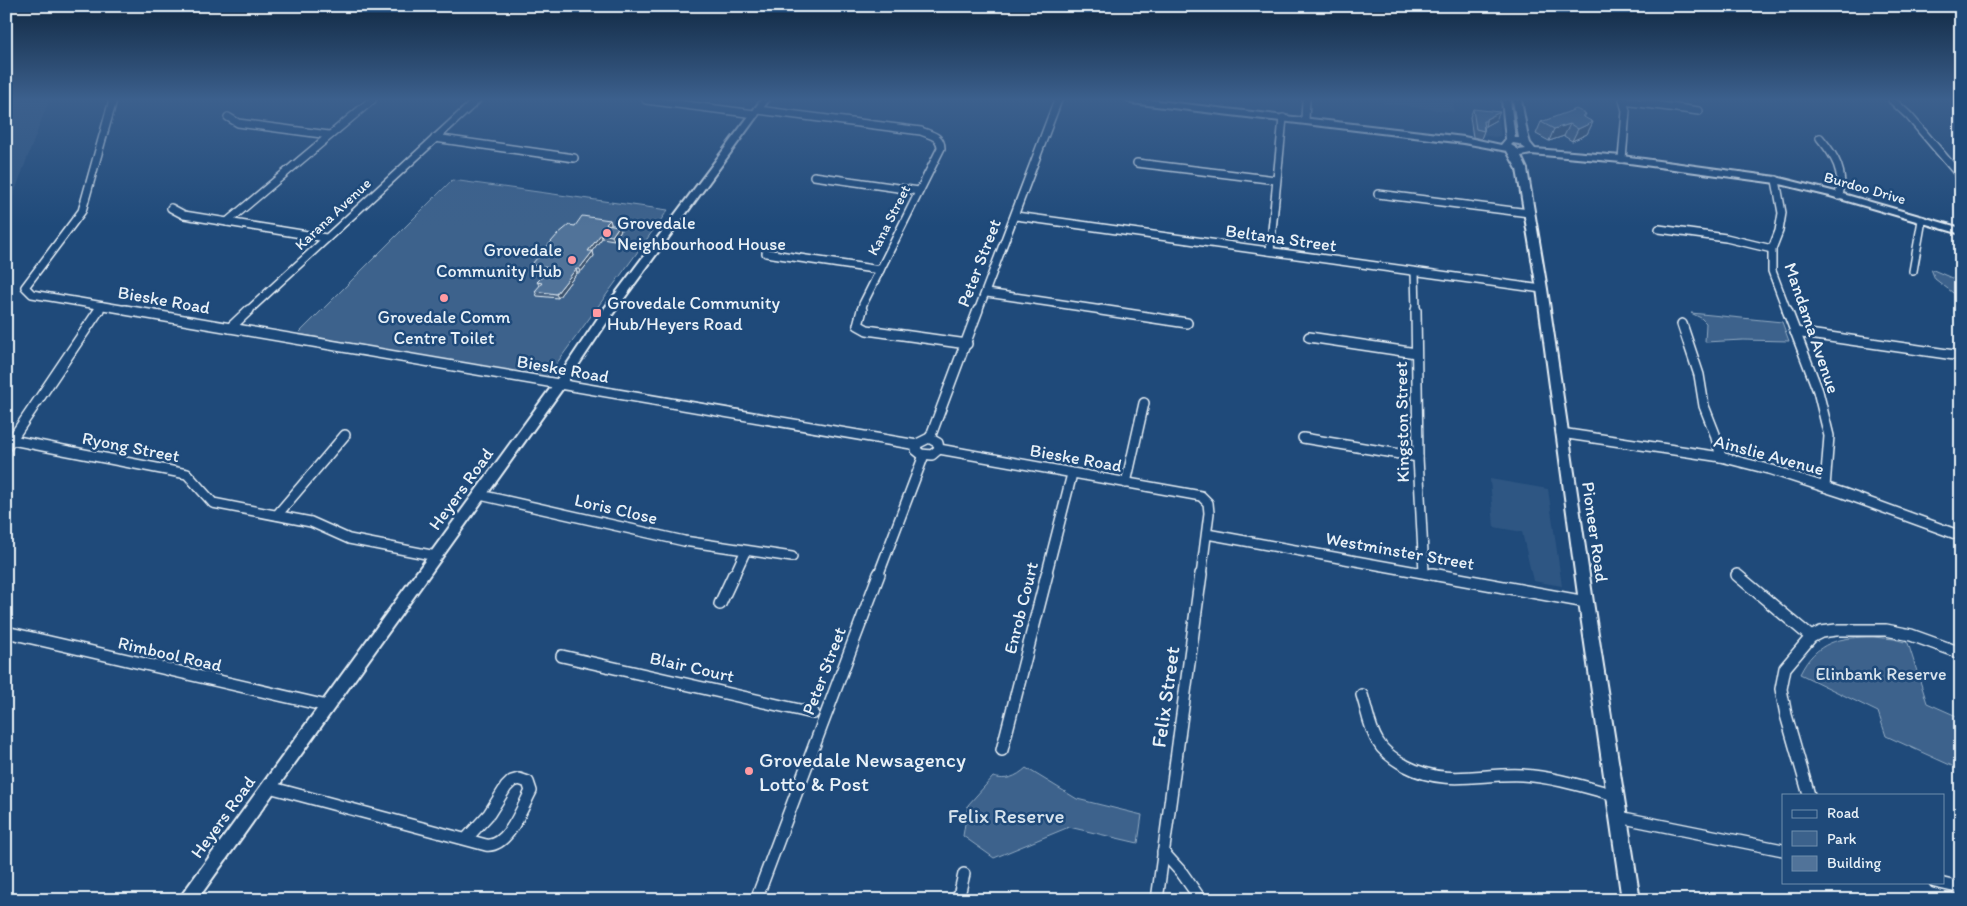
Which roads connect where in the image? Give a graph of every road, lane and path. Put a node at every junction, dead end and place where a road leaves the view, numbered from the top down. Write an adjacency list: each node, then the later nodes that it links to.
1 (101, 142): 43 (street, Bieske Road)
2 (320, 142): 31 (street)
3 (430, 142): 34 (street, Karana Avenue)
4 (465, 142): 16 (street)
5 (734, 142): 52 (street, Heyers Road)
6 (941, 142): 24 (street, Kana Street)
7 (1043, 142): 29 (street, Peter Street)
8 (1280, 142): 22 (street)
9 (1485, 142): 14 (street)
10 (1526, 142): 15 (street)
11 (1623, 142): 17 (street)
12 (1824, 142): 26 (street)
13 (1931, 142): 21 (street)
14 (1509, 145): 15 (street, Burdoo Drive); 19 (street, Pioneer Road)
15 (1528, 148): 17 (street, Burdoo Drive); 19 (street, Pioneer Road)
16 (574, 158)
17 (1622, 159): 23 (street, Burdoo Drive)
18 (1137, 163): 22 (street)
19 (1522, 169): 28 (street, Pioneer Road)
20 (814, 176): 24 (street)
21 (1961, 178)
22 (1276, 180): 36 (street)
23 (1776, 180): 26 (street, Burdoo Drive); 35 (street, Mandama Avenue)
24 (919, 191): 38 (street, Kana Street)
25 (1378, 194): 28 (street)
26 (1839, 196): 30 (street, Burdoo Drive)
27 (171, 208): 31 (street)
28 (1529, 213): 41 (street, Pioneer Road)
29 (1016, 216): 36 (street, Beltana Street); 42 (street, Peter Street)
30 (1922, 220): 33 (street, Burdoo Drive); 39 (street)
31 (227, 222): 34 (street)
32 (1659, 229): 35 (street)
33 (1961, 231)
34 (326, 238): 46 (street, Karana Avenue)
35 (1772, 249): 47 (street, Mandama Avenue)
36 (1270, 251): 40 (street, Beltana Street)
37 (766, 253): 38 (street)
38 (880, 270): 49 (street, Kana Street)
39 (1913, 271)
40 (1416, 272): 41 (street, Beltana Street); 50 (street, Kingston Street)
41 (1542, 289): 54 (street, Pioneer Road)
42 (986, 293): 44 (street); 49 (street, Peter Street)
43 (102, 306): 46 (street, Bieske Road); 58 (street)
44 (1187, 323)
45 (1682, 324): 63 (street)
46 (230, 328): 52 (street, Bieske Road)
47 (1795, 332): 51 (street); 66 (street, Mandama Avenue)
48 (1309, 336): 50 (street)
49 (967, 344): 56 (street, Peter Street)
50 (1416, 352): 62 (street, Kingston Street)
51 (1961, 356)
52 (559, 386): 59 (street, Bieske Road); 67 (street, Heyers Road)
53 (1144, 402): 65 (street)
54 (1561, 433): 63 (street, Ainslie Avenue); 77 (street, Pioneer Road)
55 (345, 435): 69 (street)
56 (930, 438): 59 (street); 60 (street)
57 (1303, 438): 62 (street)
58 (9, 444): 69 (street, Ryong Street)
59 (917, 444): 61 (street)
60 (939, 449): 61 (street); 64 (street, Bieske Road)
61 (924, 455): 98 (street, Peter Street)
62 (1418, 457): 75 (street, Kingston Street)
63 (1721, 457): 66 (street, Ainslie Avenue)
64 (1072, 474): 65 (street, Bieske Road); 86 (street, Enrob Court)
65 (1126, 483): 68 (street, Bieske Road)
66 (1825, 487): 71 (street, Ainslie Avenue)
67 (480, 495): 72 (street, Loris Close); 73 (street, Heyers Road)
68 (1207, 500): 70 (street, Felix Street)
69 (277, 515): 73 (street, Ryong Street)
70 (1207, 534): 75 (street, Westminster Street); 93 (street, Felix Street)
71 (1961, 536)
72 (745, 552): 74 (street, Loris Close); 78 (street)
73 (436, 556): 84 (street, Heyers Road)
74 (792, 557)
75 (1424, 572): 77 (street, Westminster Street)
76 (1737, 575): 80 (street)
77 (1586, 602): 88 (street, Pioneer Road)
78 (720, 604)
79 (6, 632): 84 (street, Rimbool Road)
80 (1811, 637): 81 (street); 89 (street)
81 (1961, 653)
82 (562, 656): 85 (street, Blair Court)
83 (1362, 695): 88 (street)
84 (327, 706): 87 (street, Heyers Road)
85 (813, 713)
86 (1002, 750)
87 (268, 787): 91 (street); 97 (street, Heyers Road)
88 (1616, 794): 90 (street, Pioneer Road)
89 (1809, 794)
90 (1619, 816): 92 (street); 102 (street, Pioneer Road)
91 (466, 839): 91 (street)
92 (1782, 850)
93 (1163, 852): 100 (street, Felix Street); 101 (street)
94 (964, 874): 99 (street)
95 (1943, 884): 96 (street)
96 (1961, 888)
97 (186, 900)
98 (756, 900)
99 (958, 900)
100 (1157, 900)
101 (1201, 900)
102 (1631, 900)

